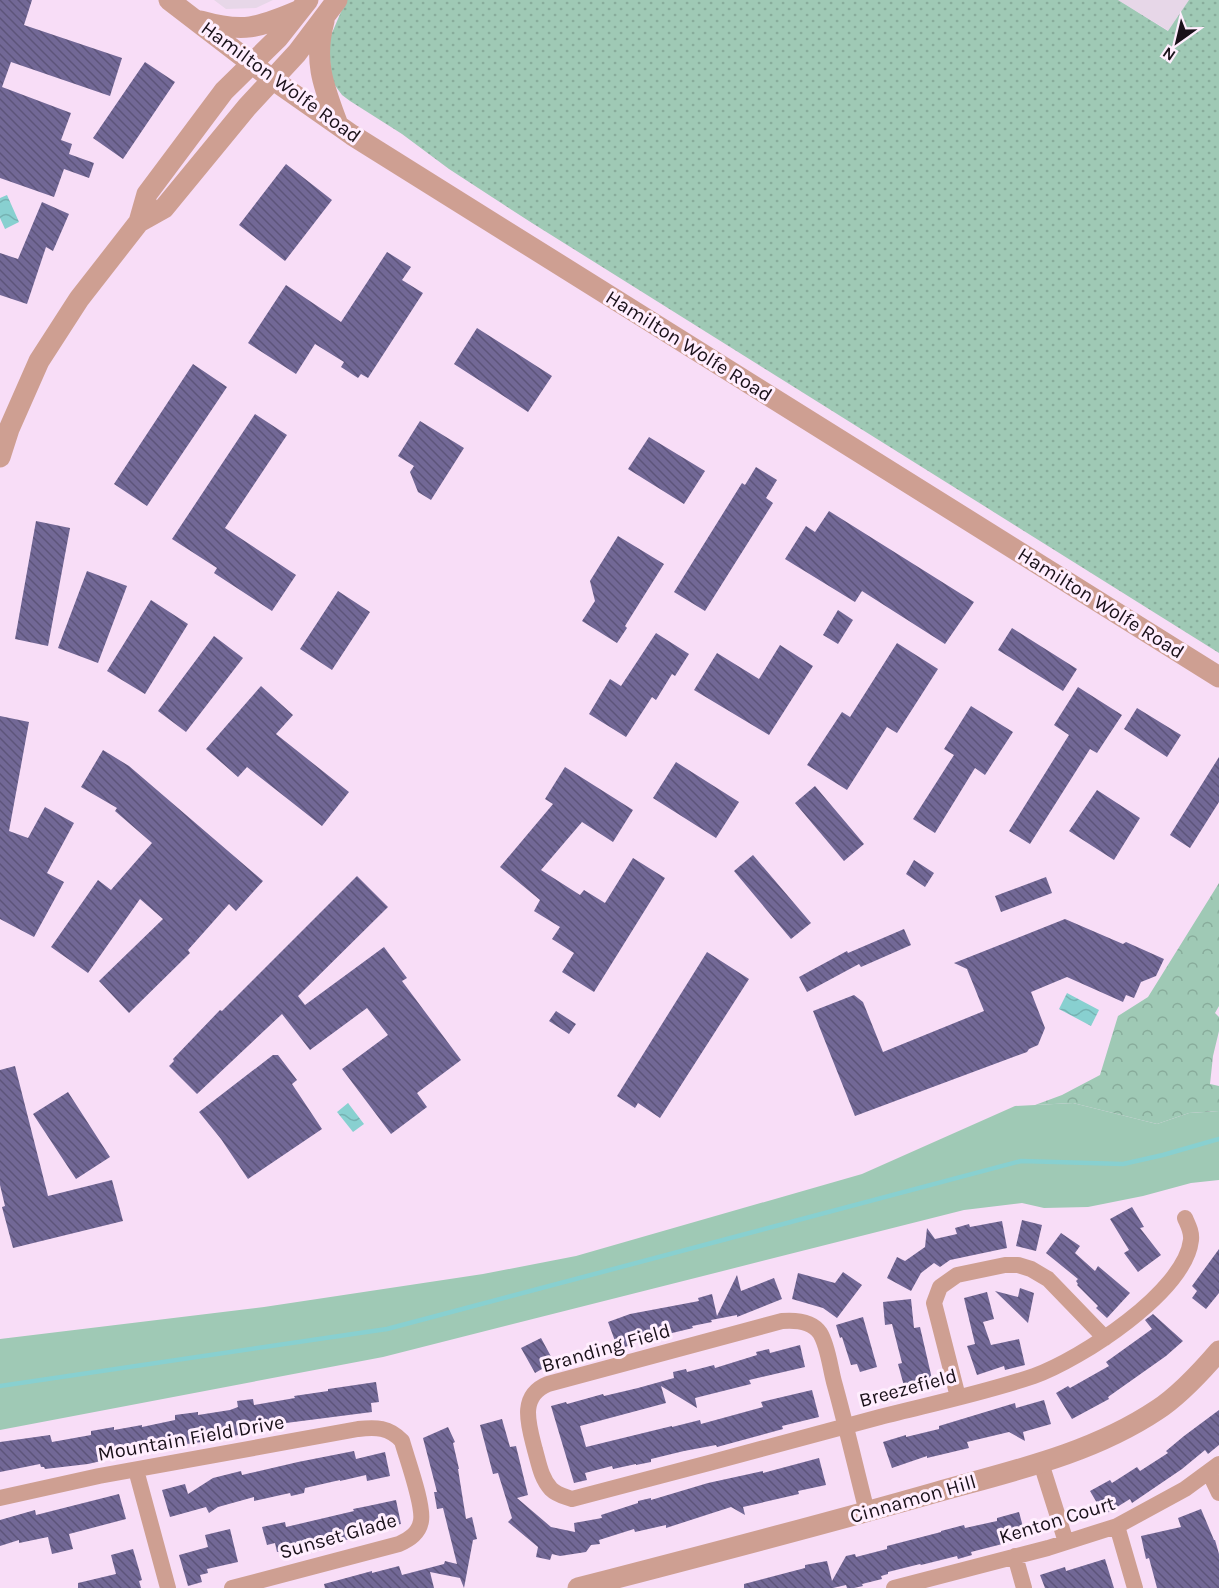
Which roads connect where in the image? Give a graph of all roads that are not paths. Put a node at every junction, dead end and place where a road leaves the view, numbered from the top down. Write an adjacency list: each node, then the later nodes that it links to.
1 (169, 0): 4 (street, Hamilton Wolfe Road)
2 (305, 5): 4 (street); 5 (street)
3 (331, 8): 6 (street); 7 (street)
4 (193, 18): 5 (street, Hamilton Wolfe Road)
5 (252, 64): 6 (street, Hamilton Wolfe Road); 8 (street)
6 (272, 79): 7 (street, Hamilton Wolfe Road); 8 (street)
7 (338, 125): 10 (street, Hamilton Wolfe Road)
8 (139, 222): 9 (street)
9 (0, 457)
10 (1219, 677)
11 (1185, 1218): 12 (street, Breezefield)
12 (1105, 1338): 14 (street, Breezefield); 14 (street)
13 (1219, 1351): 17 (street, Cinnamon Hill)
14 (958, 1397): 15 (street, Breezefield)
15 (846, 1426): 21 (street, Breezefield); 21 (street, Branding Field); 23 (street)
16 (390, 1430): 19 (street, Mountain Field Drive); 29 (street, Sunset Glade)
17 (1041, 1463): 23 (street, Cinnamon Hill); 25 (street)
18 (1214, 1468): 20 (street); 24 (street, Kenton Court)
19 (136, 1470): 22 (street, Mountain Field Drive); 28 (street)
20 (1219, 1493)
21 (563, 1496)
22 (0, 1498)
23 (867, 1512): 30 (street, Cinnamon Hill)
24 (1117, 1526): 25 (street, Kenton Court); 33 (street)
25 (1066, 1542): 26 (street, Kenton Court)
26 (1015, 1556): 27 (street, Kenton Court); 32 (street)
27 (914, 1586): 31 (street, Kenton Court)
28 (168, 1588)
29 (232, 1588)
30 (578, 1588)
31 (894, 1588)
32 (1024, 1588)
33 (1135, 1588)

